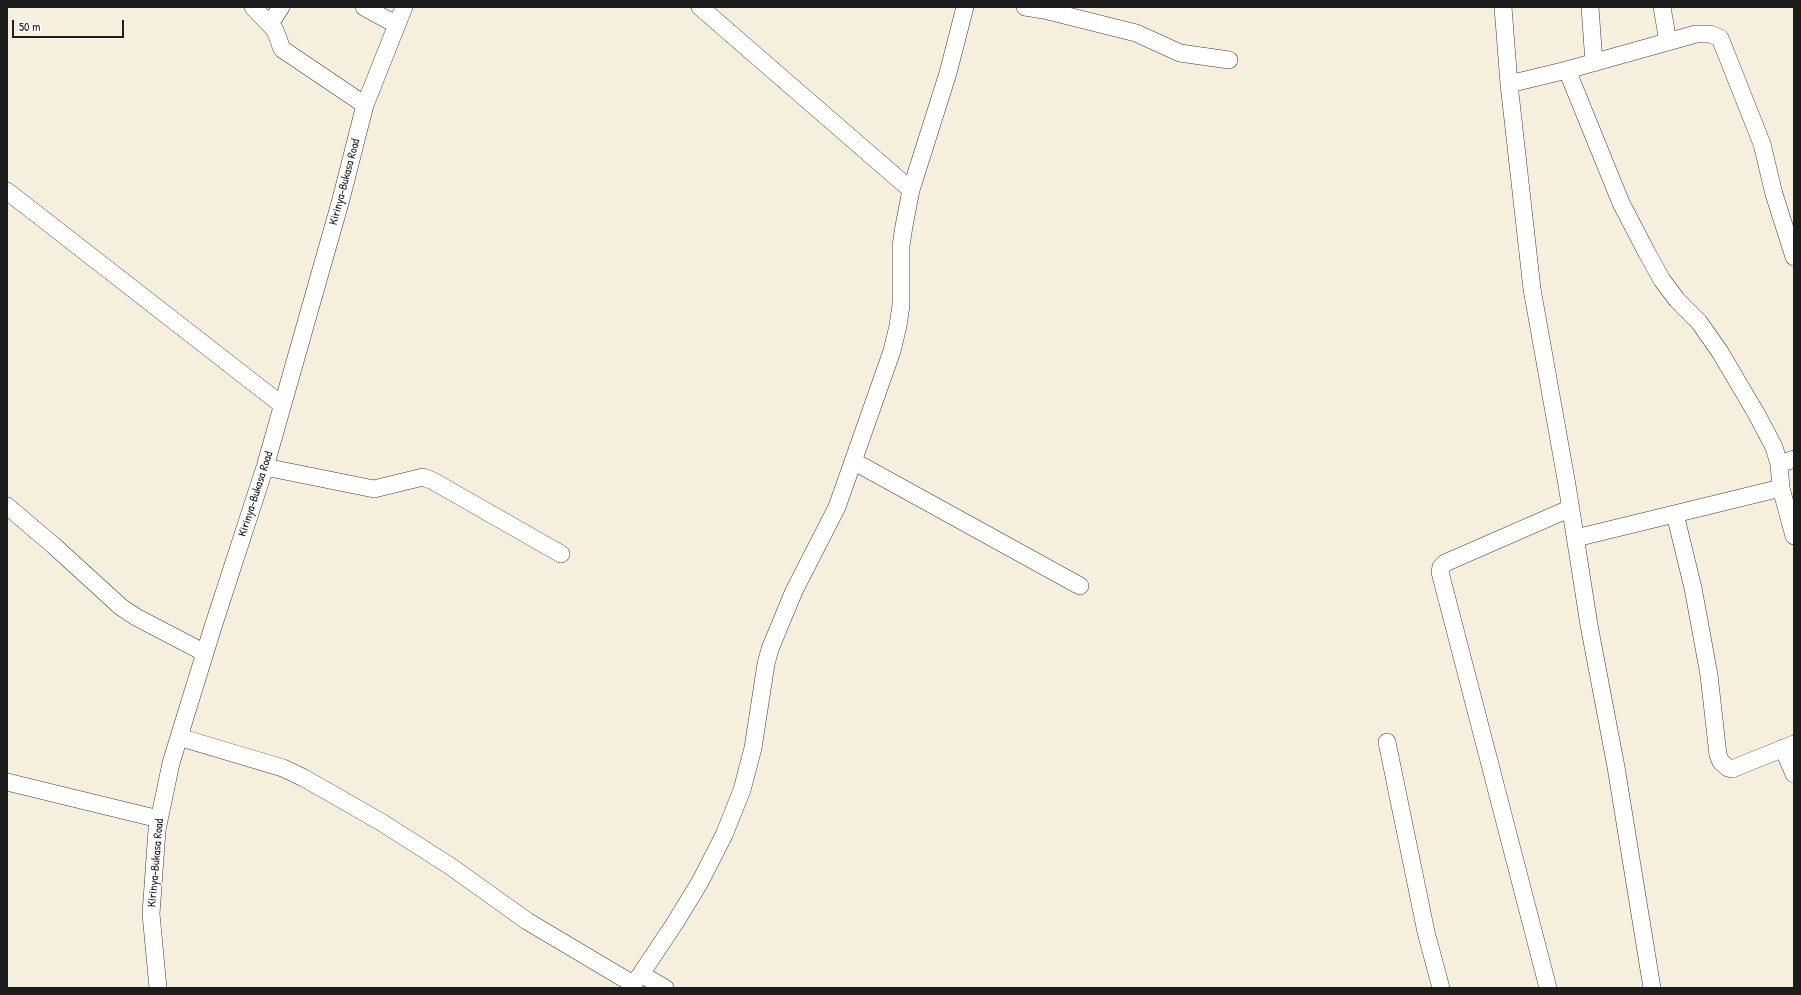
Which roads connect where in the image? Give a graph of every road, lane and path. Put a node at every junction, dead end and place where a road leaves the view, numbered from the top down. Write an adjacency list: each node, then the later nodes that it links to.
1 (253, 7): 11 (street)
2 (281, 7): 11 (street)
3 (364, 7): 12 (street)
4 (404, 7): 12 (street, Kirinya-Bukasa Road)
5 (700, 7): 19 (street)
6 (965, 7): 19 (street)
7 (1025, 7): 14 (street)
8 (1503, 7): 17 (street)
9 (1590, 7): 15 (street)
10 (1662, 7): 13 (street)
11 (270, 24): 18 (street)
12 (397, 25): 18 (street, Kirinya-Bukasa Road)
13 (1668, 42): 15 (street); 21 (street)
14 (1229, 60)
15 (1594, 63): 16 (street)
16 (1567, 70): 17 (street); 24 (street)
17 (1508, 84): 28 (street)
18 (365, 105): 22 (street, Kirinya-Bukasa Road)
19 (911, 190): 23 (street)
20 (7, 191): 22 (street)
21 (1794, 257)
22 (282, 405): 25 (street, Kirinya-Bukasa Road)
23 (853, 461): 33 (street); 41 (street)
24 (1787, 461): 26 (street)
25 (265, 467): 32 (street); 34 (street, Kirinya-Bukasa Road)
26 (1781, 488): 29 (street); 30 (street)
27 (7, 506): 34 (street)
28 (1571, 508): 31 (street); 45 (street)
29 (1675, 514): 31 (street); 37 (street)
30 (1794, 536)
31 (1576, 538): 46 (street)
32 (561, 554)
33 (1080, 586)
34 (205, 653): 35 (street, Kirinya-Bukasa Road)
35 (179, 737): 40 (street, Kirinya-Bukasa Road); 41 (street)
36 (1387, 742): 44 (street)
37 (1788, 746): 38 (street)
38 (1794, 774)
39 (7, 782): 40 (street)
40 (159, 819): 42 (street, Kirinya-Bukasa Road)
41 (635, 982): 43 (street)
42 (158, 988)
43 (665, 988)
44 (1441, 988)
45 (1548, 988)
46 (1652, 988)

